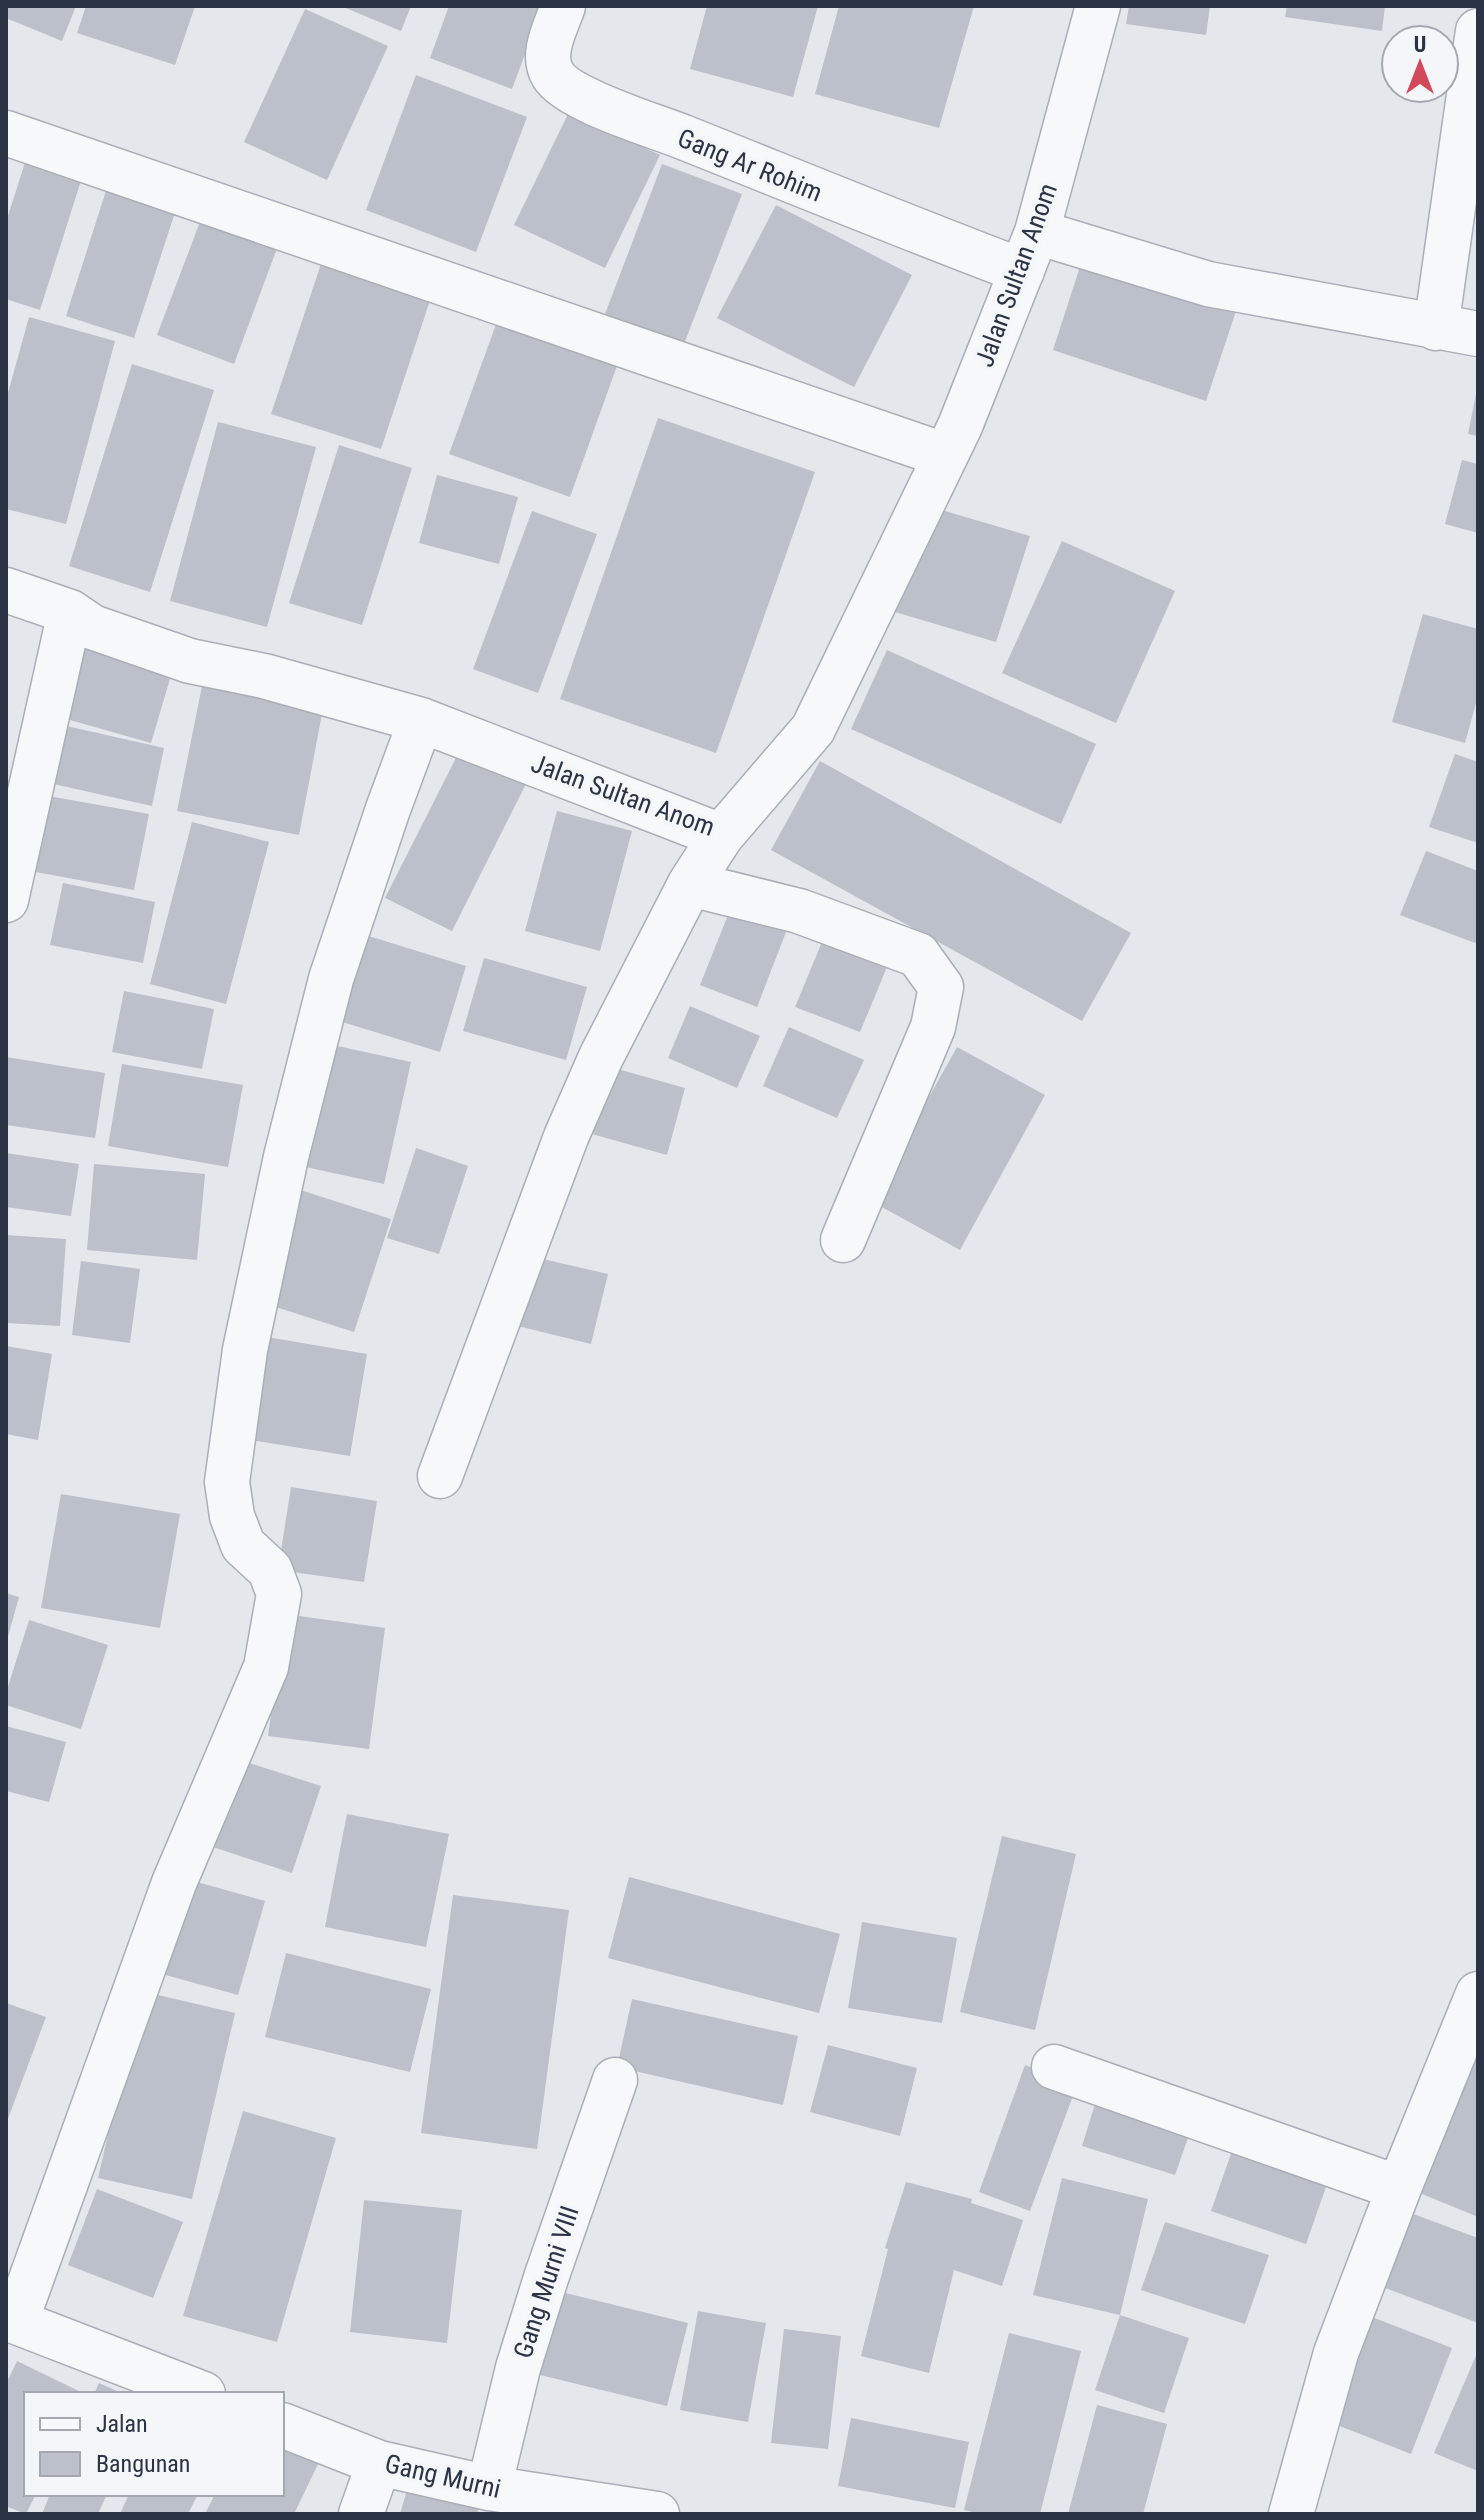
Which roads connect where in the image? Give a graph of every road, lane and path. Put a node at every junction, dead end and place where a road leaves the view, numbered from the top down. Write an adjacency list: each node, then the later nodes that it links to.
1 (563, 6): 6 (street, Gang Ar Rohim)
2 (1098, 6): 5 (street, Jalan Sultan Anom)
3 (1478, 31): 7 (street)
4 (6, 133): 9 (street)
5 (1037, 232): 6 (street, Jalan Sultan Anom); 7 (street)
6 (1022, 271): 9 (street, Jalan Sultan Anom)
7 (1436, 328): 8 (street)
8 (1478, 334)
9 (944, 455): 13 (street, Jalan Sultan Anom)
10 (6, 590): 11 (street, Jalan Sultan Anom)
11 (70, 612): 12 (street, Jalan Sultan Anom); 15 (street)
12 (421, 720): 13 (street, Jalan Sultan Anom); 22 (street)
13 (721, 836): 14 (street)
14 (690, 884): 16 (street); 17 (street)
15 (6, 900)
16 (843, 1240)
17 (440, 1476)
18 (1478, 1994): 21 (street)
19 (1054, 2067): 21 (street)
20 (615, 2080): 26 (street, Gang Murni VIII)
21 (1399, 2188): 29 (street)
22 (11, 2320): 23 (street)
23 (198, 2392)
24 (284, 2426): 25 (street, Gang Murni)
25 (379, 2463): 26 (street, Gang Murni); 27 (street)
26 (489, 2488): 28 (street, Gang Murni)
27 (361, 2514)
28 (657, 2514)
29 (1291, 2514)

